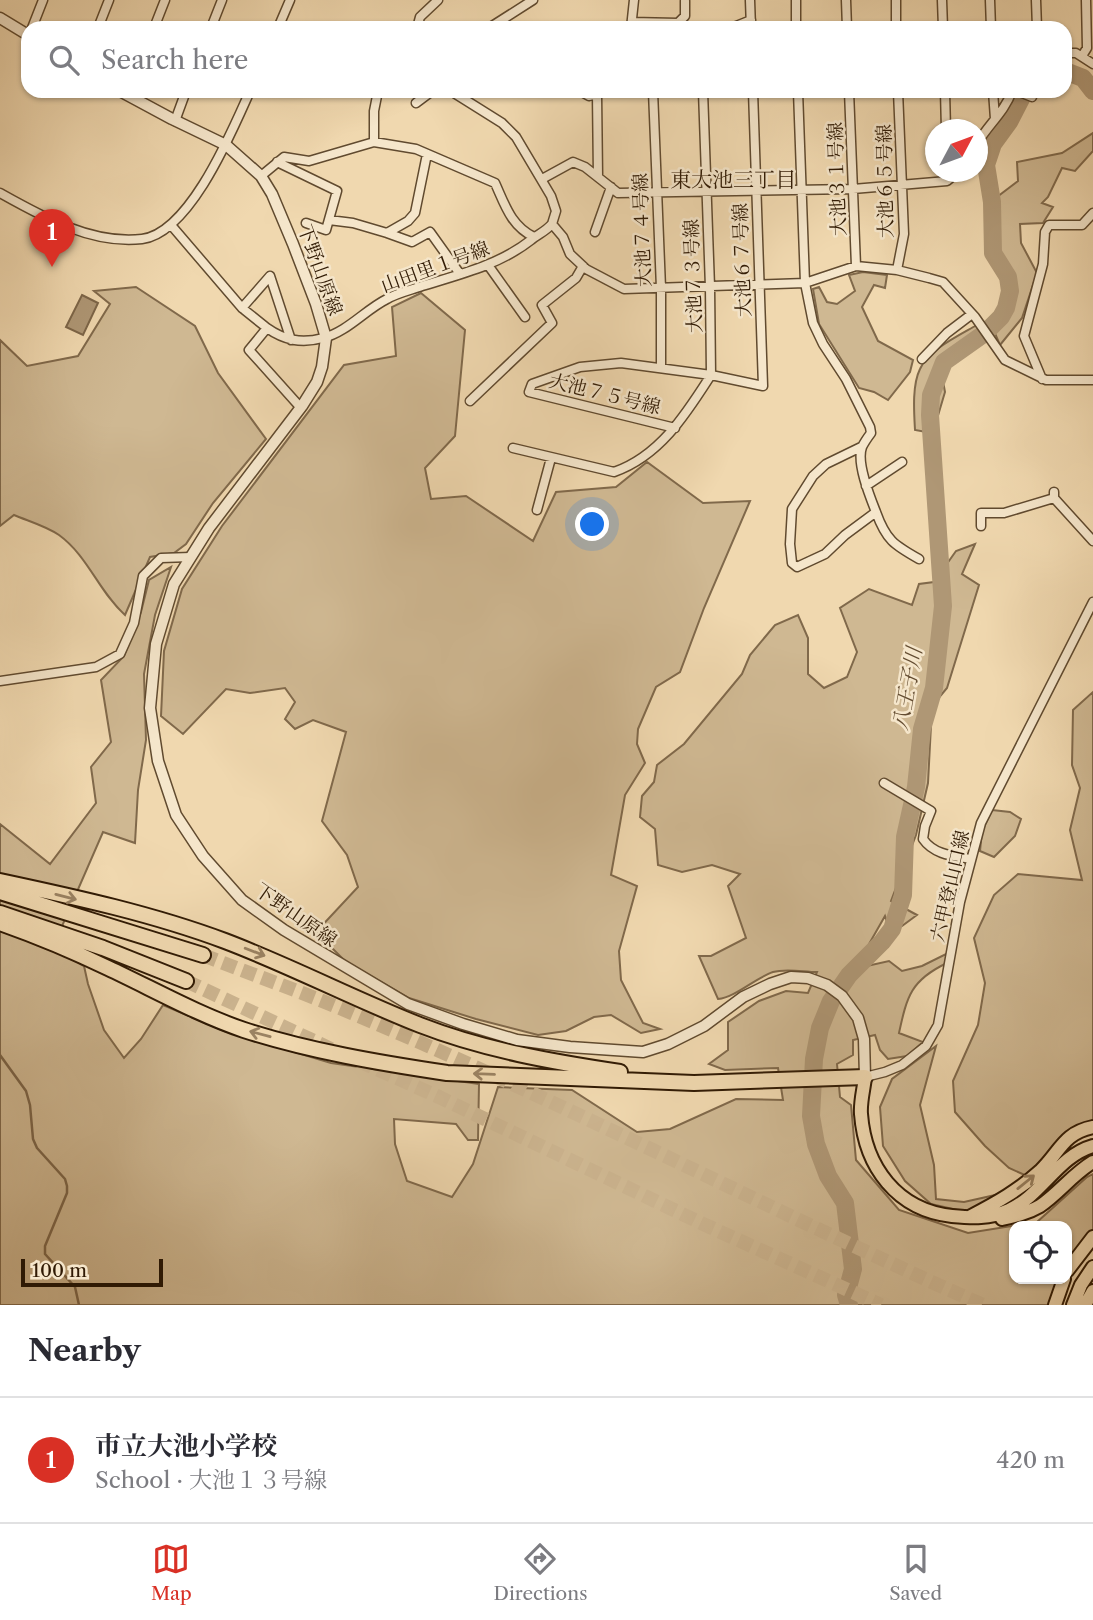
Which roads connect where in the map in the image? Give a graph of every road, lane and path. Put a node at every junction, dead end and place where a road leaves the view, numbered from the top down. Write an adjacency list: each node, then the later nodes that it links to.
1 (43, 0): 19 (street)
2 (109, 0): 20 (street)
3 (165, 0): 21 (street)
4 (222, 0): 22 (street)
5 (290, 0): 23 (street)
6 (438, 0): 24 (street)
7 (634, 0): 26 (street)
8 (750, 0): 28 (street)
9 (796, 0): 29 (street)
10 (846, 0): 30 (street)
11 (896, 0): 31 (street)
12 (942, 0): 32 (street)
13 (990, 0): 33 (street)
14 (1036, 0): 34 (street)
15 (1086, 0): 37 (street)
16 (528, 1): 25 (street)
17 (685, 1): 27 (street)
18 (0, 18): 35 (street)
19 (35, 21)
20 (101, 21)
21 (157, 21)
22 (214, 21)
23 (281, 21)
24 (419, 21)
25 (499, 21)
26 (631, 21)
27 (680, 21)
28 (751, 21)
29 (796, 21)
30 (847, 21)
31 (897, 21)
32 (943, 21)
33 (991, 21)
34 (1037, 21)
35 (21, 32)
36 (1072, 53): 37 (street)
37 (1082, 56): 38 (street)
38 (1093, 64)
39 (133, 98): 58 (street, 下野山原線)
40 (183, 98): 58 (street)
41 (247, 98): 61 (street)
42 (377, 98): 60 (street)
43 (422, 98): 55 (street)
44 (461, 98): 66 (street)
45 (600, 98): 65 (street)
46 (653, 98): 75 (street, 大池７４号線)
47 (702, 98): 73 (street, 大池７３号線)
48 (754, 98): 72 (street, 大池６７号線)
49 (798, 98): 70 (street)
50 (849, 98): 71 (street, 大池３１号線)
51 (898, 98): 68 (street, 大池６５号線)
52 (945, 98): 56 (street)
53 (994, 98): 57 (street)
54 (1010, 98): 57 (street)
55 (415, 103)
56 (946, 119)
57 (995, 119): 59 (street)
58 (174, 121): 61 (street, 下野山原線)
59 (988, 128)
60 (374, 142): 62 (street); 63 (street)
61 (226, 145): 64 (street, 下野山原線); 80 (street)
62 (427, 154): 82 (street); 83 (street)
63 (278, 162): 64 (street); 77 (street)
64 (261, 176): 97 (street, 下野山原線)
65 (598, 177): 66 (street); 69 (street)
66 (542, 179): 79 (street)
67 (925, 180): 68 (street)
68 (901, 184): 71 (street); 87 (street, 大池６５号線)
69 (611, 187): 75 (street); 81 (street)
70 (801, 188): 71 (street); 72 (street); 89 (street)
71 (853, 189): 86 (street, 大池３１号線)
72 (755, 190): 73 (street); 90 (street, 大池６７号線)
73 (706, 192): 75 (street); 91 (street, 大池７３号線)
74 (0, 193): 80 (street)
75 (656, 194): 92 (street, 大池７４号線)
76 (1093, 213): 102 (street)
77 (329, 220): 78 (street); 82 (street)
78 (306, 223)
79 (552, 224): 83 (street, 山田里１号線); 85 (street)
80 (171, 225): 93 (street)
81 (595, 232)
82 (387, 233): 88 (street)
83 (534, 237): 84 (street, 山田里１号線)
84 (488, 265): 88 (street, 山田里１号線); 95 (street)
85 (583, 266): 92 (street); 105 (street)
86 (856, 266): 87 (street); 89 (street)
87 (897, 270): 94 (street)
88 (460, 274): 97 (street, 山田里１号線)
89 (805, 283): 90 (street); 108 (street)
90 (760, 285): 91 (street); 104 (street, 大池６７号線)
91 (710, 287): 92 (street); 101 (street, 大池７３号線)
92 (661, 288): 100 (street, 大池７４号線)
93 (243, 308): 96 (street); 98 (street)
94 (972, 314): 99 (street); 102 (street)
95 (525, 317)
96 (267, 328): 98 (street); 106 (street)
97 (326, 338): 98 (street); 106 (street, 下野山原線)
98 (291, 340)
99 (922, 359)
100 (661, 369): 101 (street, 大池７５号線); 107 (street, 大池７５号線)
101 (711, 375): 104 (street, 大池７５号線); 107 (street, 大池７５号線)
102 (1042, 379): 103 (street)
103 (1093, 380)
104 (763, 386)
105 (470, 401)
106 (301, 408): 117 (street, 下野山原線)
107 (675, 428): 110 (street)
108 (861, 447): 112 (street); 114 (street)
109 (513, 448): 110 (street)
110 (551, 458): 113 (street)
111 (902, 462): 112 (street)
112 (866, 486): 114 (street)
113 (537, 510)
114 (876, 512): 118 (street)
115 (981, 526): 116 (street)
116 (1093, 541)
117 (191, 557): 120 (street); 129 (street, 下野山原線)
118 (919, 559)
119 (1093, 602): 122 (street, 六甲登山口線)
120 (0, 681)
121 (884, 783): 122 (street)
122 (971, 859): 129 (street, 六甲登山口線)
123 (0, 881): 130 (highway, one-way to 130)
124 (0, 892): 127 (highway)
125 (0, 913): 128 (highway)
126 (0, 923): 130 (highway, one-way to 126)
127 (203, 955)
128 (186, 981)
129 (865, 1077): 130 (highway); 134 (main road)
130 (694, 1083)
131 (1093, 1127): 134 (main road, one-way to 131)
132 (1093, 1146): 134 (main road)
133 (1093, 1162): 134 (main road)
134 (968, 1218)
135 (1093, 1237): 136 (main road)
136 (1072, 1264)
137 (1093, 1268): 141 (main road)
138 (1062, 1284): 140 (main road)
139 (1093, 1291): 142 (main road)
140 (1055, 1305)
141 (1073, 1305)
142 (1085, 1305)

